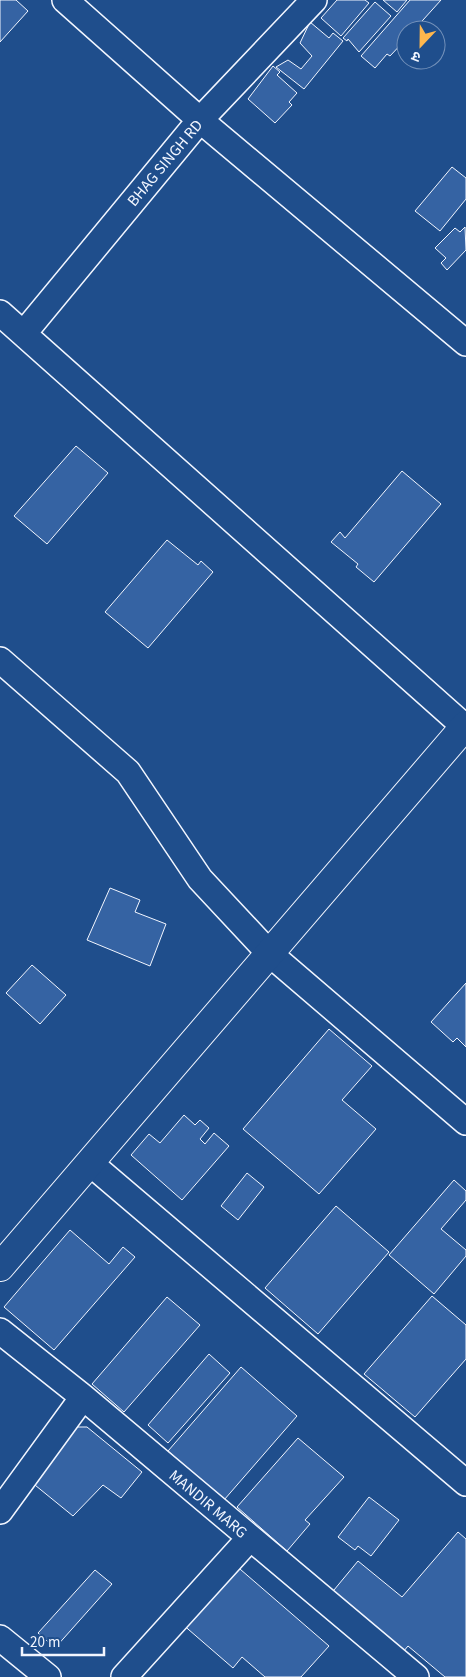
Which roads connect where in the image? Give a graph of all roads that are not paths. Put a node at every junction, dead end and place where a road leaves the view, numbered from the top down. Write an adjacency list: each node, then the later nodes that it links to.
1 (65, 0): 3 (street)
2 (314, 0): 3 (street, BHAG SINGH RD)
3 (200, 120): 5 (street, BHAG SINGH RD); 6 (street)
4 (0, 313): 5 (street)
5 (24, 333): 8 (street)
6 (466, 343)
7 (0, 660): 9 (street)
8 (466, 727): 9 (street)
9 (270, 954): 10 (street); 11 (street)
10 (466, 1122)
11 (90, 1163): 12 (street); 15 (street)
12 (0, 1267)
13 (0, 1331): 14 (street, MANDIR MARG)
14 (83, 1397): 16 (street); 17 (street, MANDIR MARG)
15 (466, 1483)
16 (0, 1511)
17 (249, 1539): 20 (street); 21 (street, MANDIR MARG)
18 (0, 1638): 19 (street)
19 (48, 1677)
20 (124, 1677)
21 (416, 1677)

